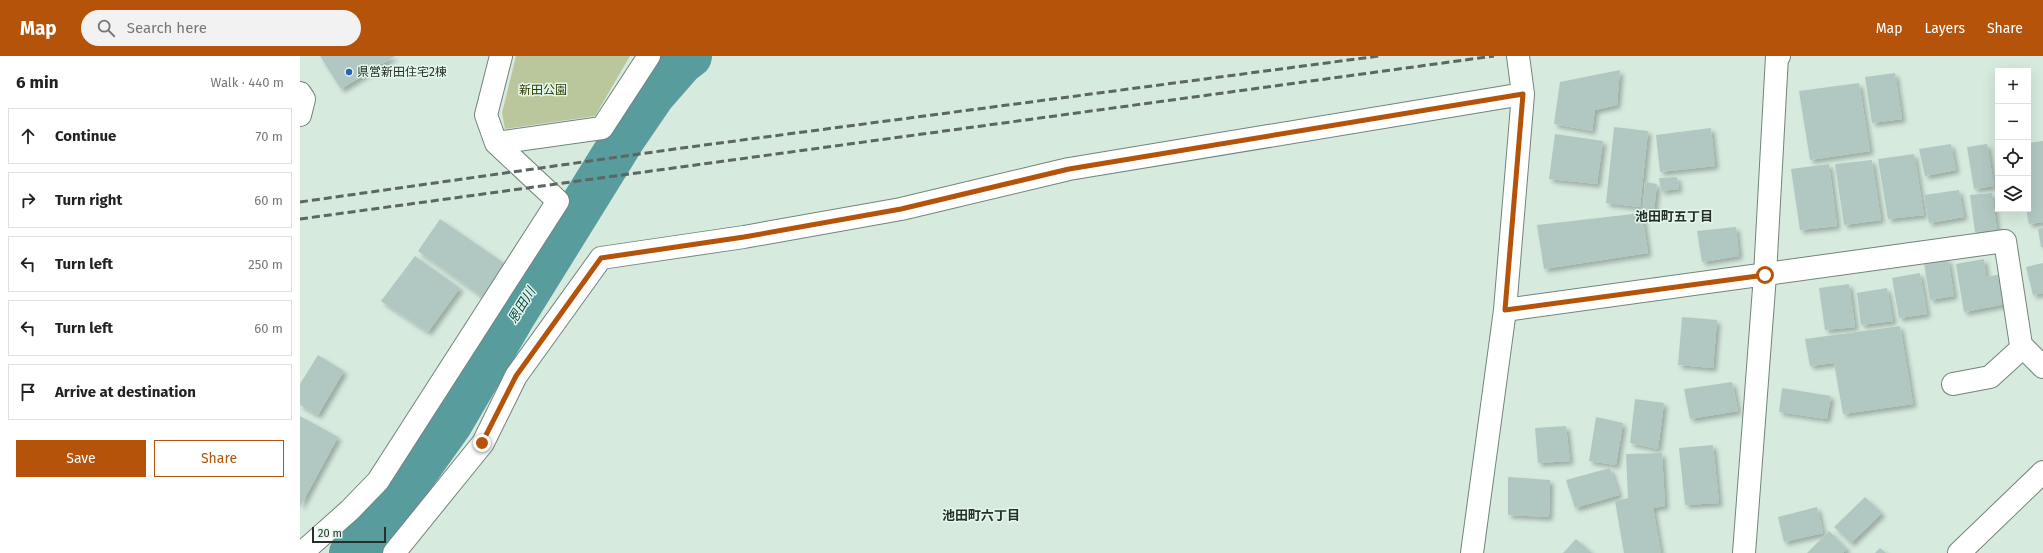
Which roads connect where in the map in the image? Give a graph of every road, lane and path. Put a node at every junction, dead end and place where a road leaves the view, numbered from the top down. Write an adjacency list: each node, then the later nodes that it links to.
1 (501, 56): 8 (street)
2 (649, 56): 8 (street)
3 (1518, 56): 6 (street)
4 (1779, 56): 9 (street)
5 (300, 93): 7 (street)
6 (1523, 94): 10 (street); 16 (street)
7 (300, 115)
8 (496, 143): 15 (street)
9 (1765, 275): 10 (street); 11 (street); 18 (street)
10 (1505, 310): 17 (street)
11 (2023, 346): 12 (street); 13 (street)
12 (2043, 367)
13 (1952, 384)
14 (2043, 472): 19 (street)
15 (300, 552)
16 (394, 553)
17 (1472, 553)
18 (1744, 553)
19 (1959, 553)

